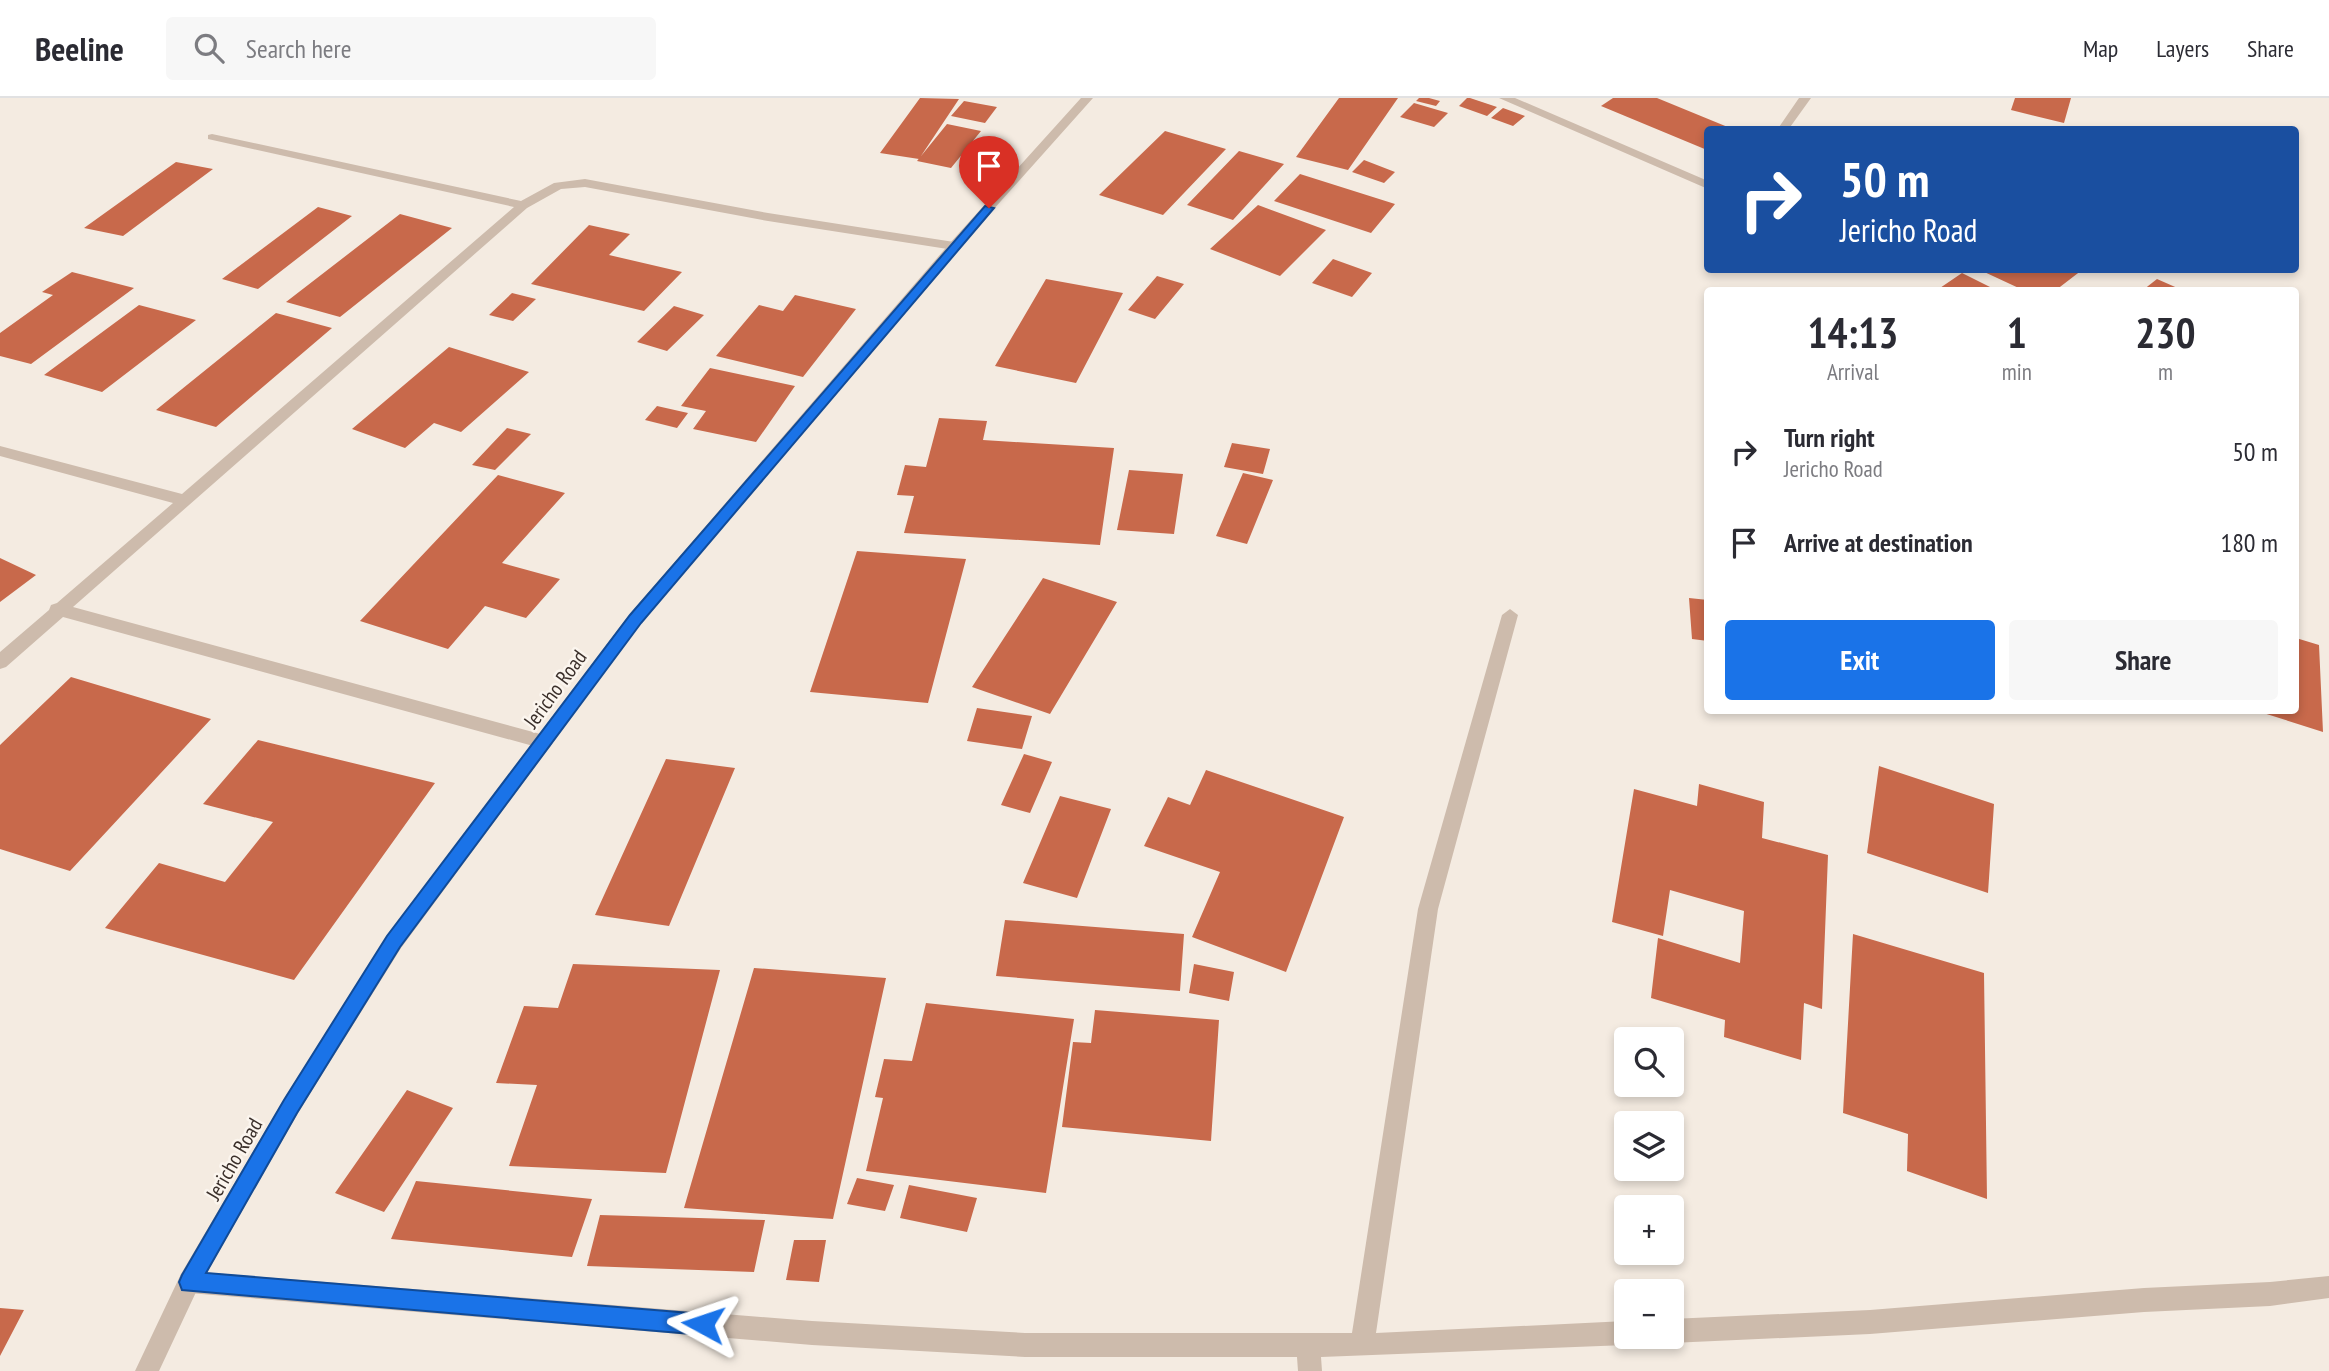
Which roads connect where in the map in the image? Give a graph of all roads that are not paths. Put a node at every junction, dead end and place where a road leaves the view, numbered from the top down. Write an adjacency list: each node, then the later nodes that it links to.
1 (1087, 98): 8 (street, Jericho Road)
2 (1505, 98): 6 (street)
3 (1805, 98): 4 (street)
4 (1785, 126)
5 (212, 137): 7 (street)
6 (1704, 183)
7 (523, 205): 8 (street); 10 (street)
8 (954, 246): 14 (street, Jericho Road)
9 (0, 451): 10 (street)
10 (183, 500): 11 (street)
11 (58, 609): 13 (street); 14 (street)
12 (1510, 615): 20 (street)
13 (0, 662)
14 (544, 742): 15 (street, Jericho Road)
15 (189, 1282): 19 (street); 21 (street, Jericho Road)
16 (2329, 1287): 17 (street)
17 (1684, 1330)
18 (1614, 1334): 20 (street)
19 (1308, 1344): 20 (street); 22 (street)
20 (1363, 1345)
21 (147, 1371)
22 (1310, 1371)

